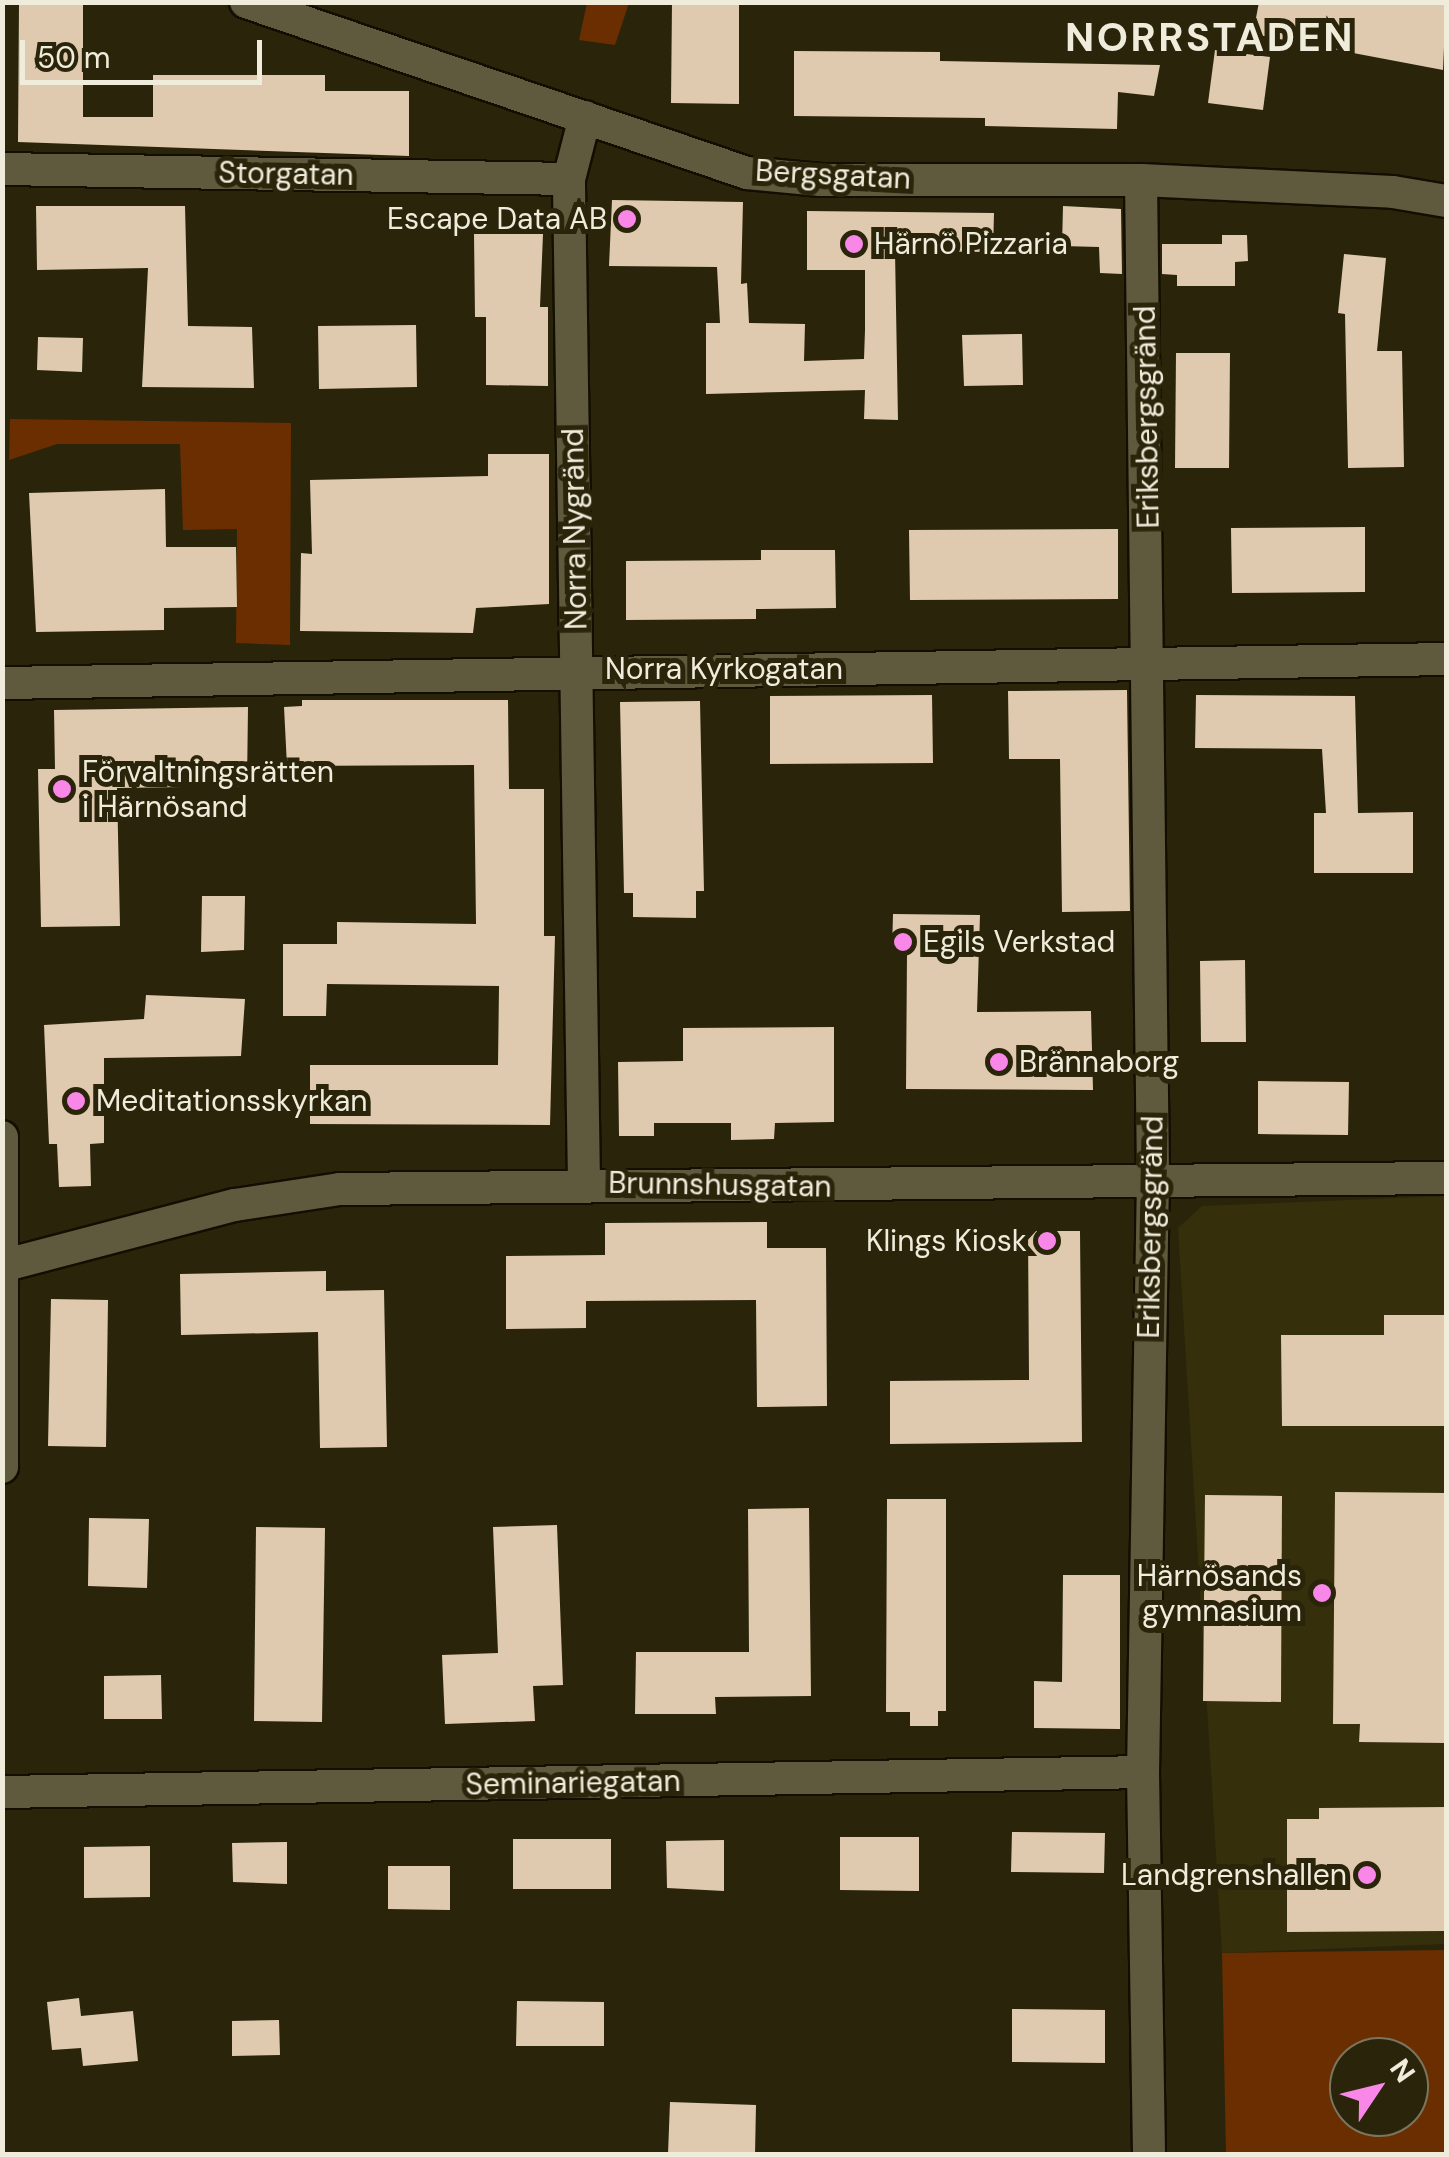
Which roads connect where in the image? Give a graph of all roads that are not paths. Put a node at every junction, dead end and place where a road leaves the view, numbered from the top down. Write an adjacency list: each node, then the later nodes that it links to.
1 (246, 2): 2 (street, Bergsgatan)
2 (585, 117): 4 (street, Norra Nygränd); 5 (street, Bergsgatan)
3 (2, 168): 4 (street, Storgatan)
4 (569, 179): 9 (street, Norra Nygränd)
5 (1141, 180): 6 (street, Bergsgatan); 8 (street, Eriksbergsgränd)
6 (1446, 201)
7 (1446, 659): 8 (street, Norra Kyrkogatan)
8 (1150, 667): 9 (street, Norra Kyrkogatan); 12 (street, Eriksbergsgränd)
9 (577, 670): 10 (street, Norra Kyrkogatan); 14 (street, Norra Nygränd)
10 (2, 684)
11 (2, 1137): 15 (street)
12 (1152, 1177): 13 (street, Brunnshusgatan); 14 (street, Brunnshusgatan); 17 (street, Eriksbergsgränd)
13 (1446, 1178)
14 (584, 1184): 15 (street, Brunnshusgatan)
15 (4, 1266): 16 (street)
16 (2, 1467)
17 (1144, 1772): 18 (street, Seminariegatan); 19 (street, Eriksbergsgränd)
18 (2, 1792)
19 (1149, 2154)

